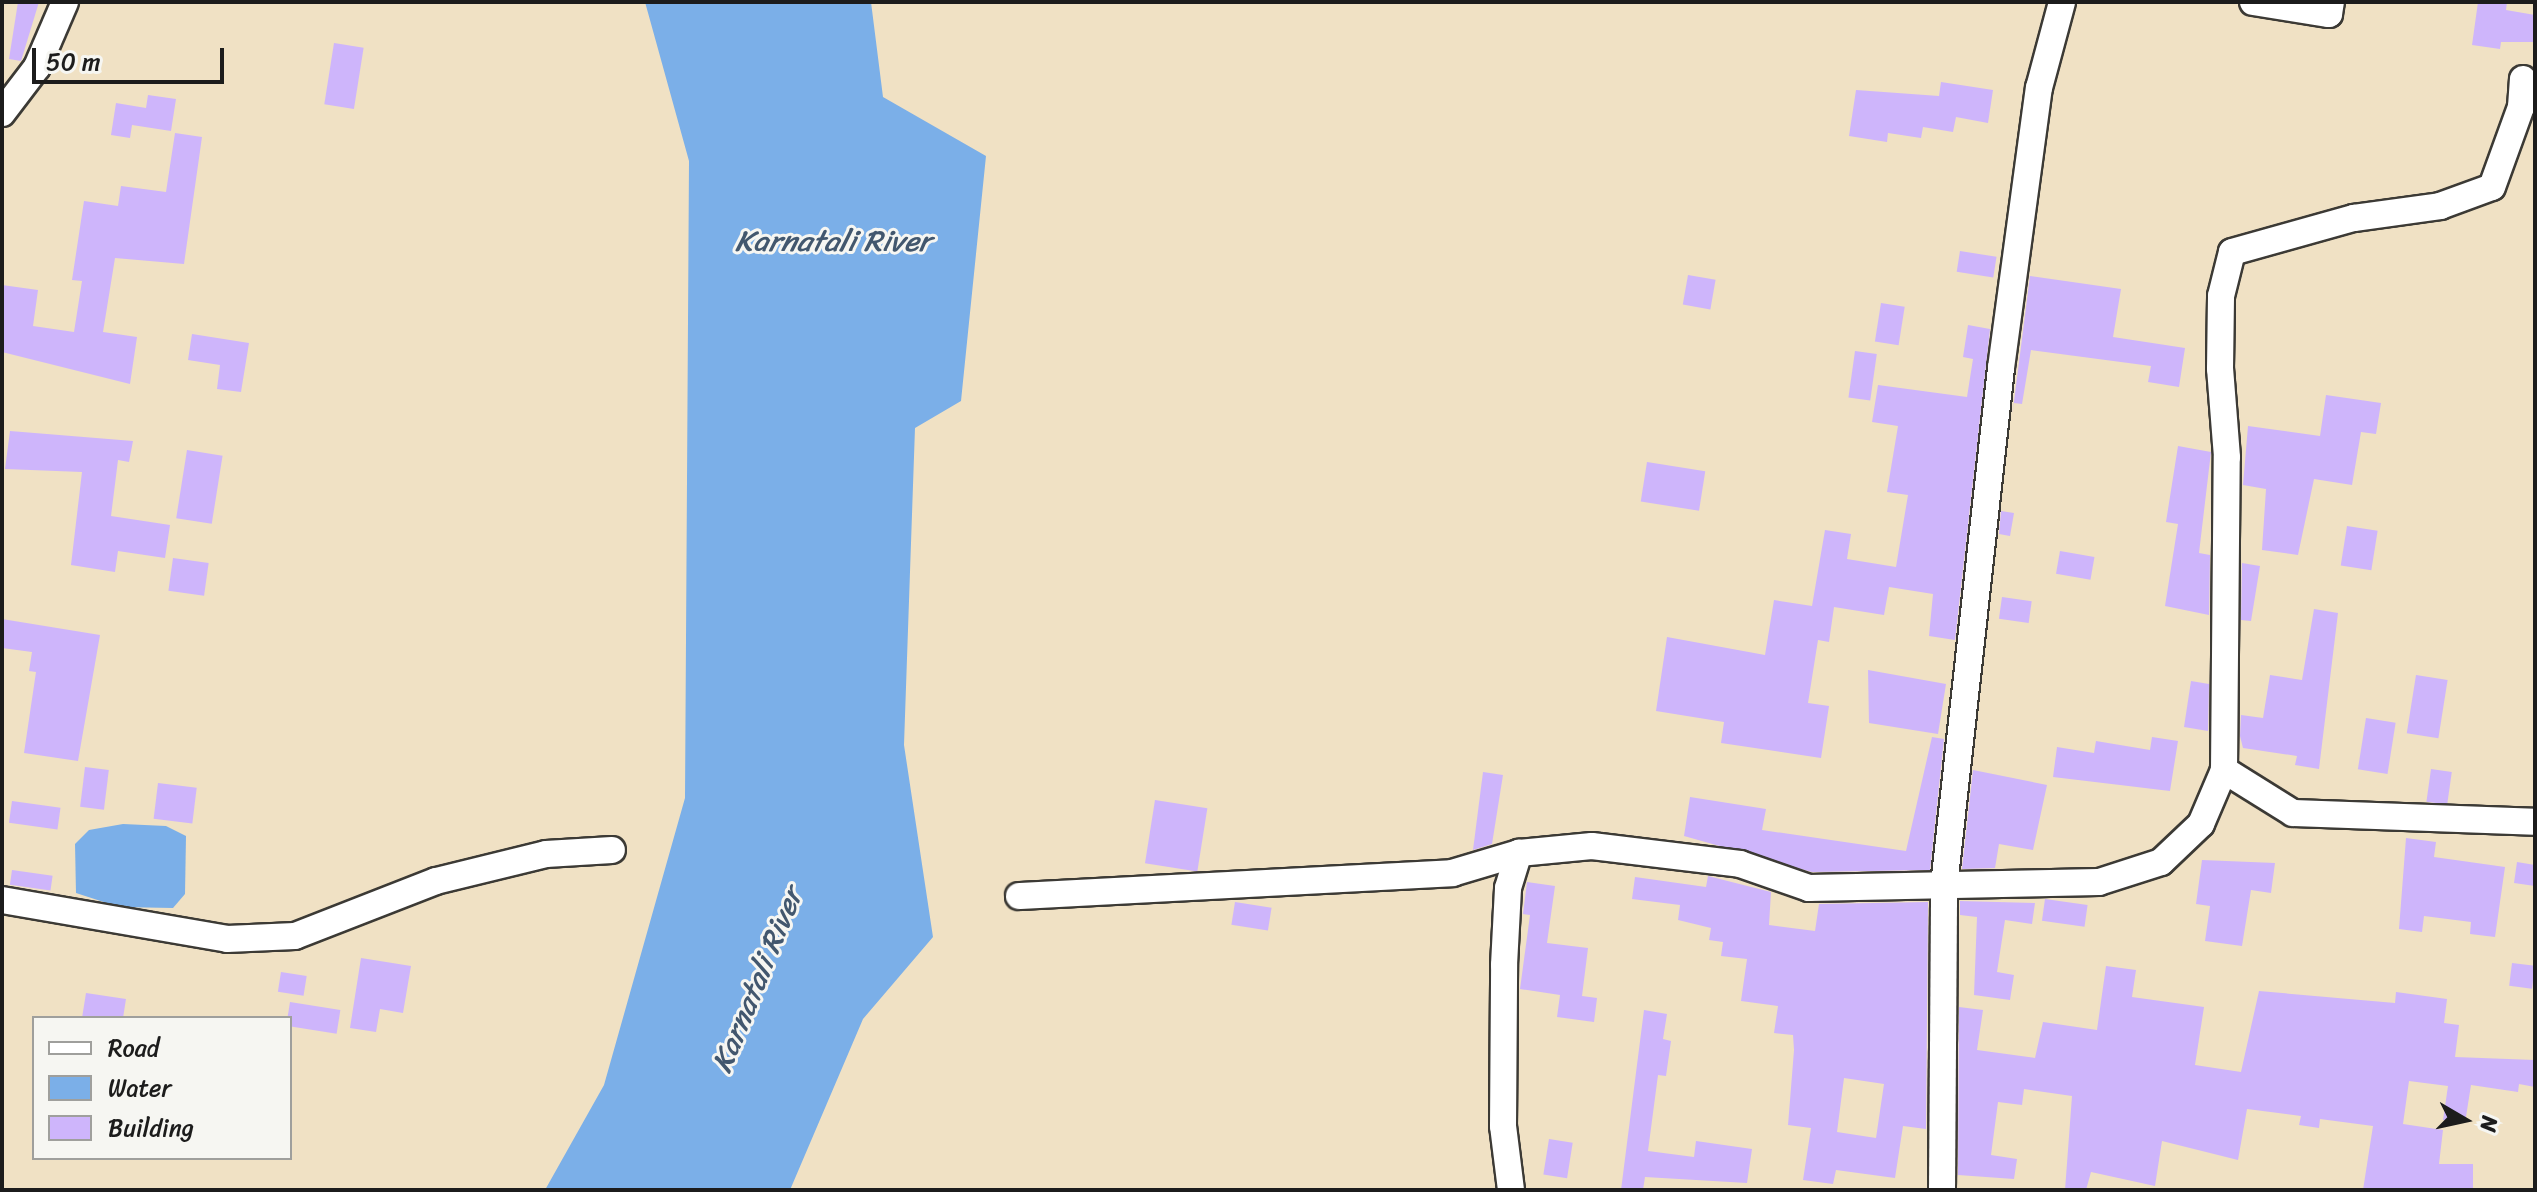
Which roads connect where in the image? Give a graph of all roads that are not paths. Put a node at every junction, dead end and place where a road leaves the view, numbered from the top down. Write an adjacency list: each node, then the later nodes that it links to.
1 (65, 2): 6 (street)
2 (2062, 2): 11 (street)
3 (2253, 2): 4 (street)
4 (2331, 2)
5 (2523, 79): 7 (street)
6 (2, 113)
7 (2224, 770): 8 (street); 11 (street)
8 (2535, 822)
9 (612, 850): 13 (street)
10 (1519, 853): 11 (street); 12 (street); 14 (street)
11 (1944, 886): 15 (street)
12 (1019, 896)
13 (2, 900)
14 (1511, 1190)
15 (1942, 1190)

